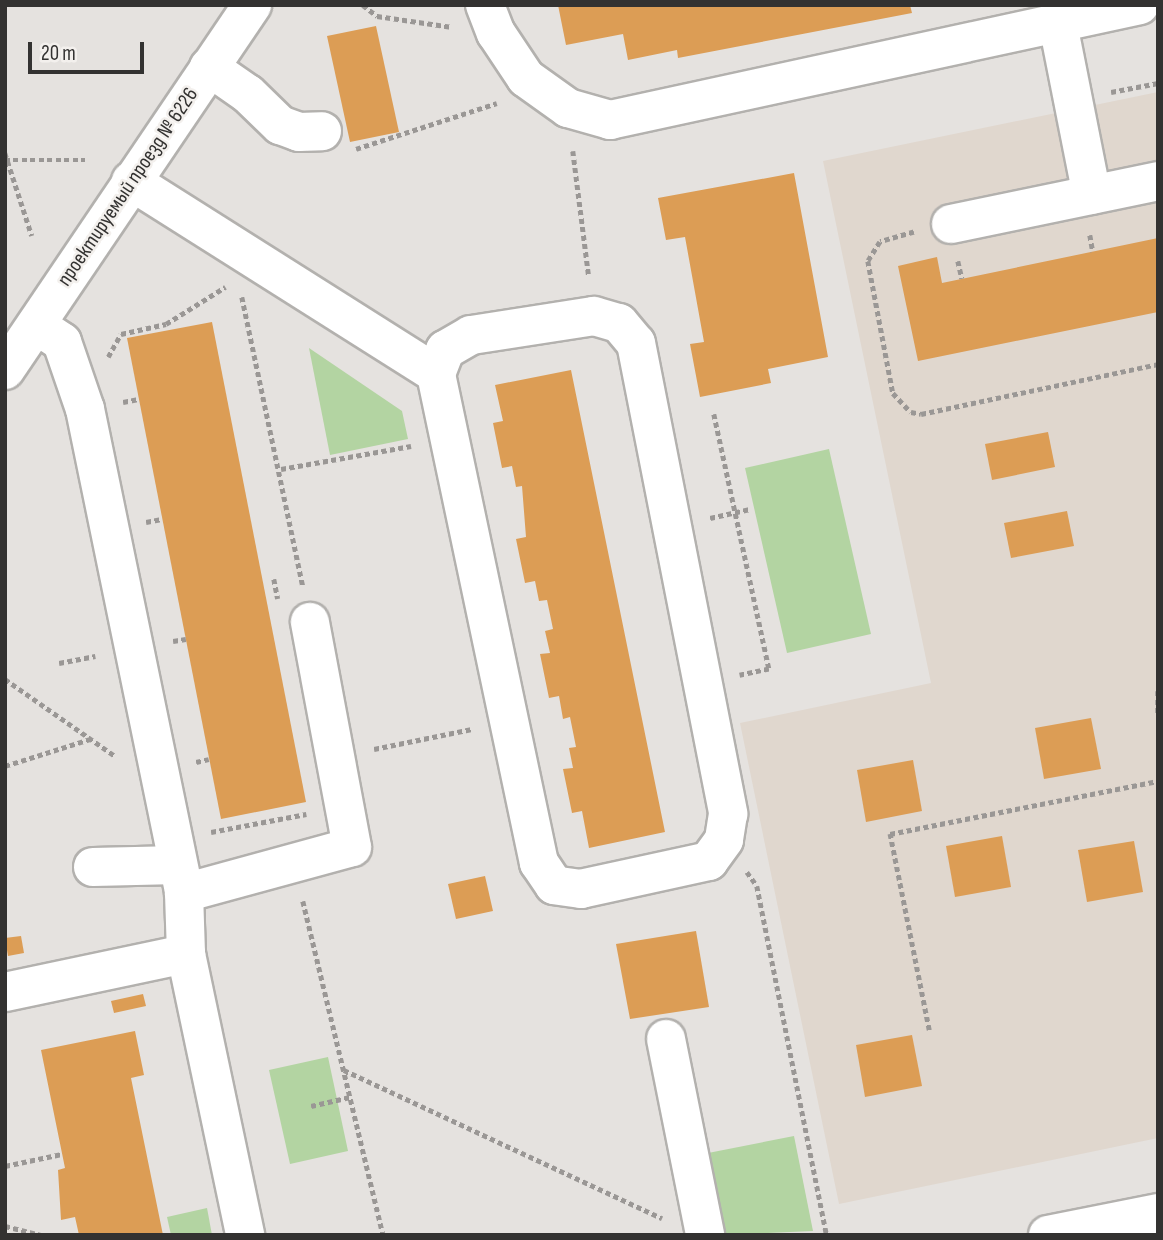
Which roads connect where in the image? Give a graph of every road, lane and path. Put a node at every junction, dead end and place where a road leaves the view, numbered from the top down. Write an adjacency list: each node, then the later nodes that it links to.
1 (363, 5): 4 (path)
2 (1140, 5): 6 (street)
3 (235, 12): 7 (street, проектируемый проезд № 6226)
4 (491, 19): 8 (street)
5 (1019, 19): 6 (street); 11 (street)
6 (1058, 24): 10 (street)
7 (209, 67): 12 (street); 16 (street, проектируемый проезд № 6226)
8 (526, 78): 11 (street); 12 (path)
9 (1158, 83): 10 (path)
10 (1073, 100): 18 (street)
11 (568, 108): 22 (path)
12 (322, 131)
13 (5, 153): 14 (path)
14 (6, 160): 15 (path); 20 (path)
15 (85, 160)
16 (131, 181): 21 (street); 23 (street, проектируемый проезд № 6226)
17 (1158, 181): 18 (street)
18 (1092, 195): 19 (street)
19 (951, 224): 24 (path)
20 (32, 236)
21 (244, 269): 26 (street); 27 (path); 30 (path)
22 (594, 317): 26 (street); 33 (street)
23 (36, 326): 25 (street, проектируемый проезд № 6226); 27 (street)
24 (1158, 364)
25 (5, 370)
26 (436, 374): 29 (street)
27 (78, 386): 41 (street)
28 (714, 414): 33 (path)
29 (448, 439): 30 (path); 36 (street)
30 (281, 469): 31 (path)
31 (310, 622): 38 (street)
32 (5, 679): 37 (path)
33 (702, 683): 43 (street)
34 (1158, 691): 35 (path)
35 (1158, 713)
36 (509, 721): 38 (path); 43 (street)
37 (90, 739): 39 (path); 41 (path)
38 (335, 757): 42 (street)
39 (5, 766)
40 (1158, 781): 49 (path)
41 (162, 788): 45 (street)
42 (345, 806): 44 (street); 45 (path)
43 (724, 839): 62 (path)
44 (293, 863): 45 (street); 51 (path)
45 (178, 866): 46 (street); 47 (street)
46 (93, 867)
47 (186, 954): 48 (street); 60 (street)
48 (5, 992)
49 (929, 1030)
50 (666, 1039): 58 (street)
51 (344, 1070): 52 (path); 58 (path)
52 (350, 1097): 53 (path); 61 (path)
53 (311, 1105)
54 (62, 1154): 55 (path)
55 (5, 1166)
56 (1158, 1213): 63 (street)
57 (5, 1226): 59 (path)
58 (689, 1229)
59 (40, 1235)
60 (245, 1235)
61 (383, 1235)
62 (827, 1235)
63 (1048, 1235)

